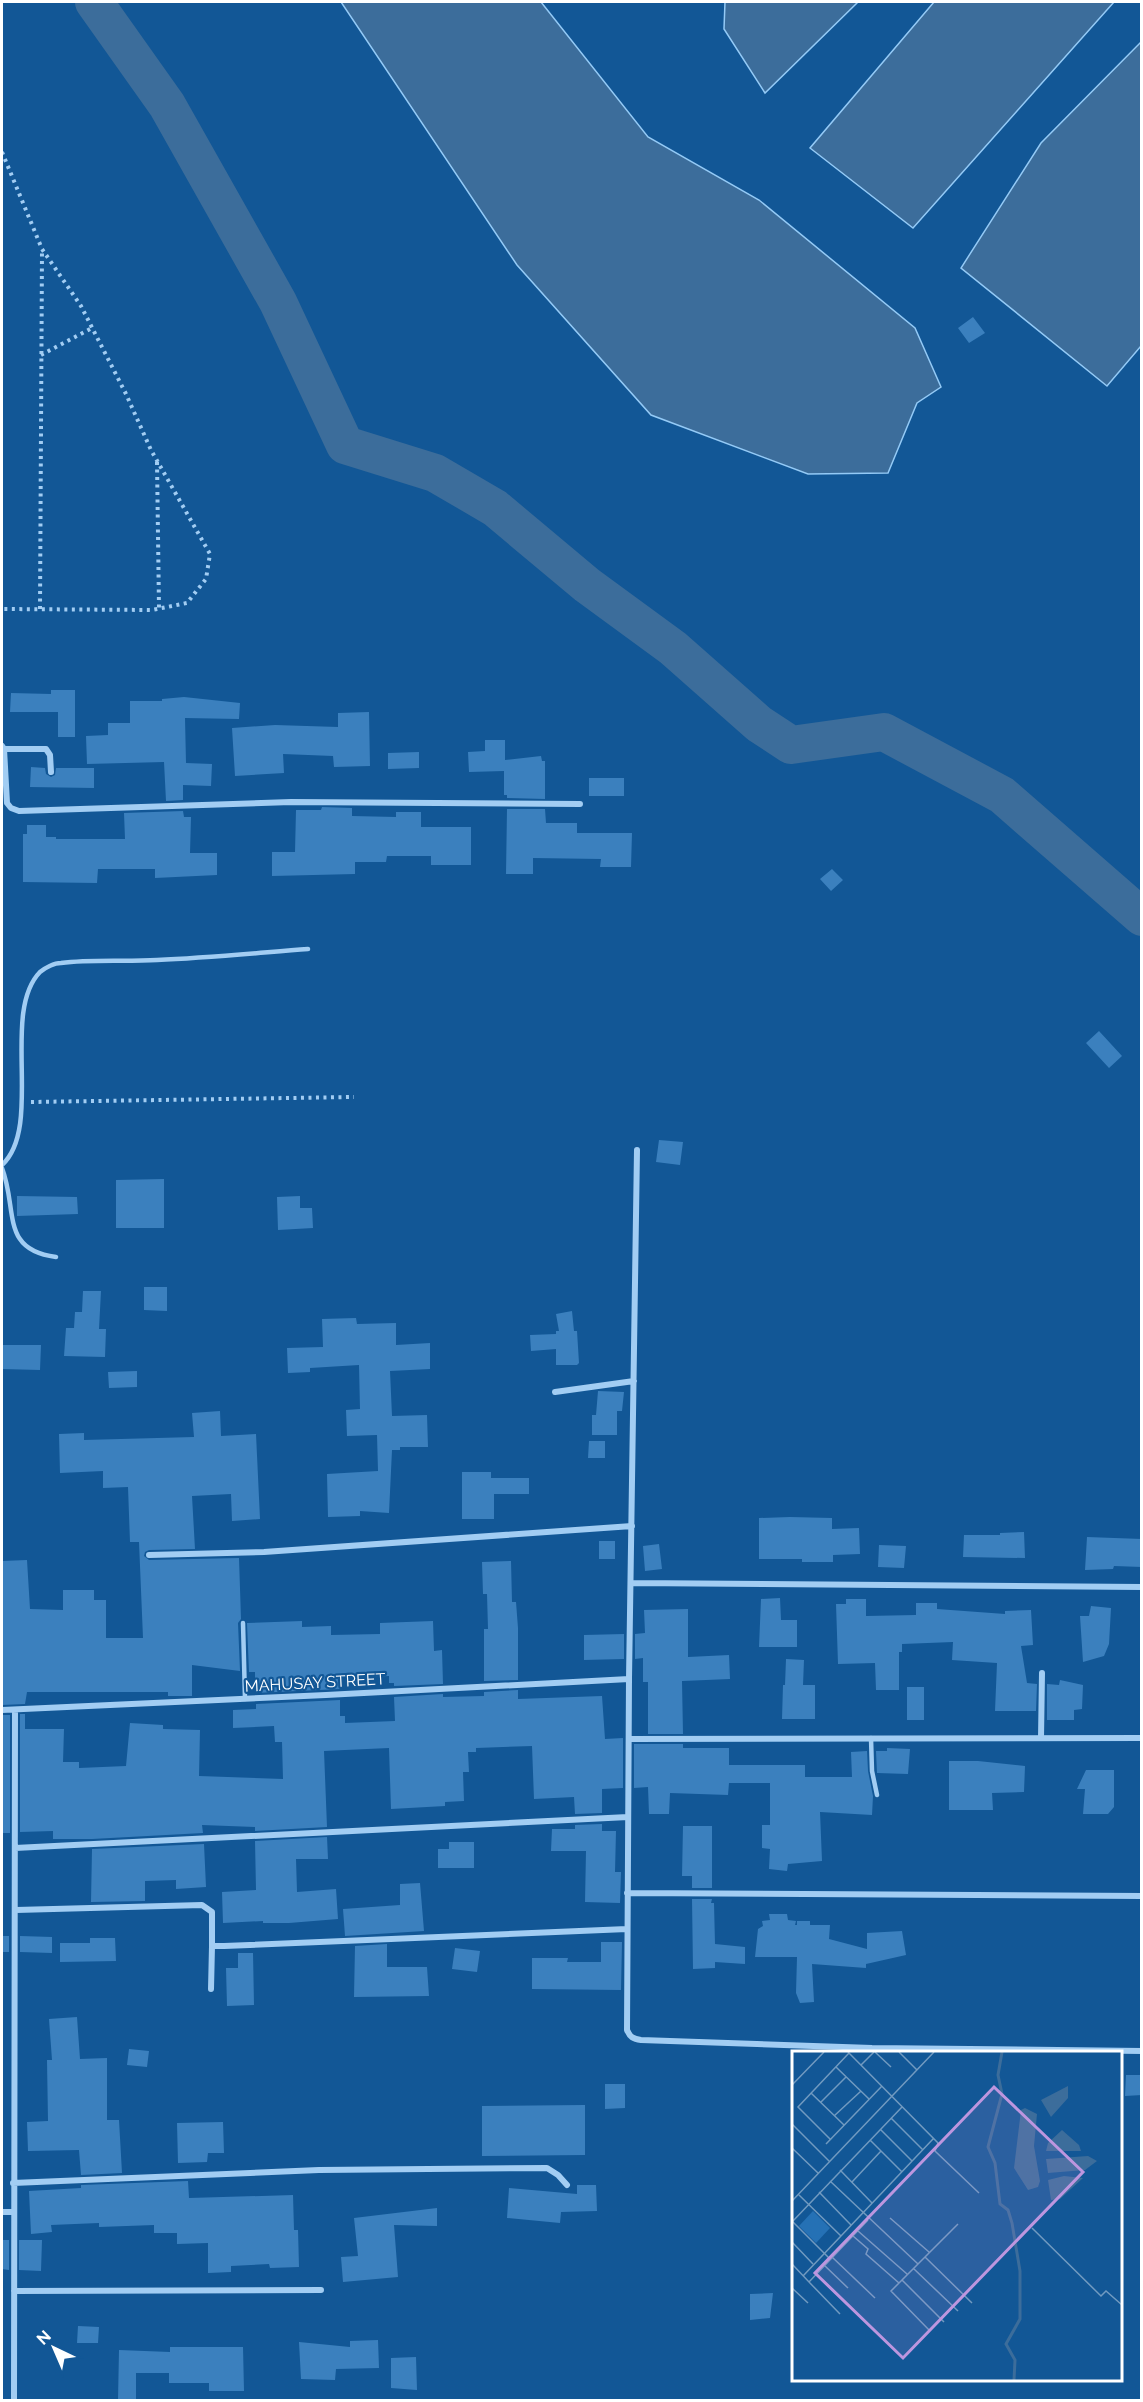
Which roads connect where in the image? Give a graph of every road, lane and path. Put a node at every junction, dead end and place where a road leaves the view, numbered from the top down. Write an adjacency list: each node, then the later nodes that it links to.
1 (2, 152): 2 (path)
2 (42, 249): 3 (path); 4 (path)
3 (92, 328): 4 (path); 5 (path)
4 (41, 355): 8 (path)
5 (157, 459): 6 (path); 6 (path)
6 (159, 608): 8 (path)
7 (2, 609): 8 (path)
8 (40, 609)
9 (3, 748): 10 (street); 11 (street)
10 (51, 772)
11 (580, 804)
12 (308, 949): 13 (lane)
13 (20, 997)
14 (15, 1092): 16 (lane)
15 (354, 1097): 16 (path)
16 (16, 1102): 18 (lane)
17 (637, 1150): 20 (street)
18 (2, 1166): 19 (lane)
19 (56, 1257)
20 (634, 1381): 21 (street); 22 (street)
21 (555, 1392)
22 (632, 1526): 23 (street); 24 (street)
23 (149, 1555)
24 (632, 1583): 25 (street); 28 (street)
25 (1142, 1587)
26 (243, 1623): 29 (lane)
27 (1042, 1673): 33 (street)
28 (629, 1678): 29 (street, MAHUSAY STREET); 35 (street)
29 (245, 1699): 31 (street, MAHUSAY STREET)
30 (2, 1710): 31 (street, MAHUSAY STREET)
31 (15, 1710): 38 (street)
32 (871, 1738): 33 (street); 35 (street); 36 (lane)
33 (1041, 1738): 34 (street)
34 (1142, 1738)
35 (629, 1739): 37 (street)
36 (877, 1795)
37 (628, 1817): 38 (street); 39 (street)
38 (15, 1848): 41 (street)
39 (627, 1893): 40 (street); 42 (street)
40 (1142, 1896)
41 (16, 1910): 43 (street); 46 (street)
42 (627, 1929): 43 (street); 45 (street)
43 (212, 1946): 44 (street)
44 (210, 1989)
45 (1142, 2051)
46 (13, 2183): 47 (street); 49 (street)
47 (567, 2185)
48 (2, 2212): 49 (street)
49 (13, 2212): 51 (street)
50 (321, 2290): 51 (street)
51 (14, 2291): 52 (street)
52 (14, 2400)

